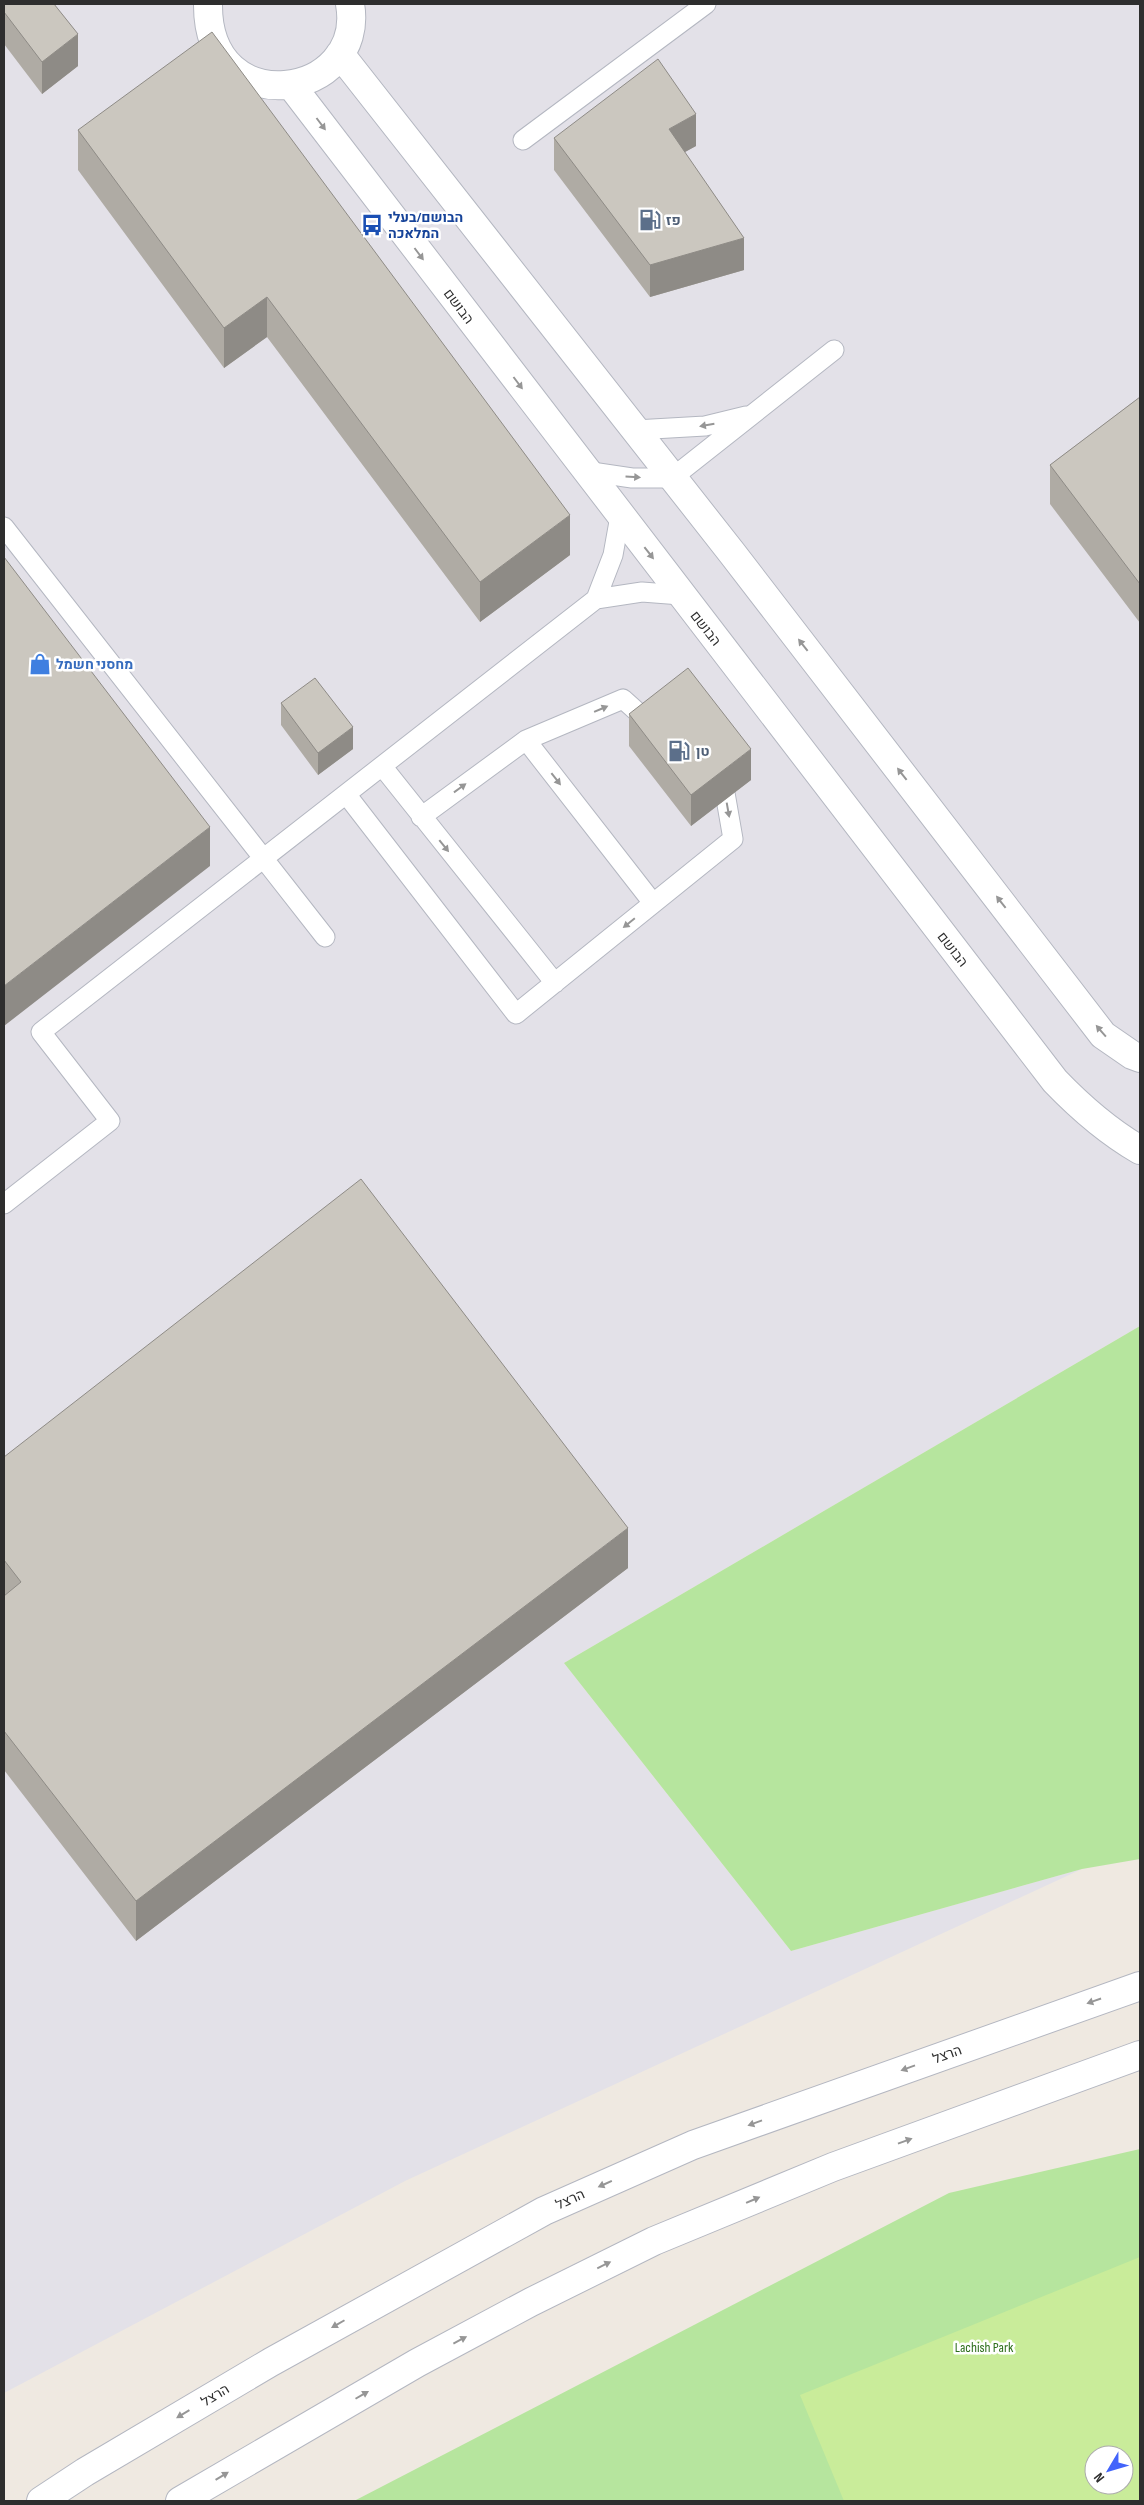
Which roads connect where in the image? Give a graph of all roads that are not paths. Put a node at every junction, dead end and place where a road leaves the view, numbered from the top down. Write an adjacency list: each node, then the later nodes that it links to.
1 (208, 4): 5 (street)
2 (350, 4): 4 (street)
3 (706, 4): 6 (lane)
4 (340, 54): 5 (street); 9 (street)
5 (292, 85): 10 (street, הבושם, one-way to 10)
6 (523, 140)
7 (834, 350): 8 (lane)
8 (755, 414): 9 (lane, one-way to 9); 11 (lane)
9 (635, 430): 11 (street)
10 (585, 471): 11 (lane, one-way to 11); 12 (street, הבושם)
11 (672, 478): 26 (street, one-way to 11)
12 (620, 516): 14 (street, הבושם, one-way to 14); 15 (lane)
13 (4, 527): 22 (lane)
14 (681, 595): 15 (lane); 27 (street, הבושם)
15 (596, 599): 18 (lane)
16 (667, 739): 17 (lane, one-way to 16)
17 (526, 740): 21 (lane, one-way to 17); 23 (lane, one-way to 23)
18 (382, 766): 20 (lane); 21 (lane)
19 (696, 766): 23 (lane, one-way to 23)
20 (346, 794): 22 (lane); 25 (lane)
21 (421, 817): 25 (lane, one-way to 25)
22 (264, 858): 24 (lane); 28 (lane)
23 (653, 903): 25 (lane, one-way to 25)
24 (325, 938)
25 (555, 983)
26 (1140, 1058)
27 (1140, 1150)
28 (4, 1204)
29 (1140, 1986): 31 (street, הרצל, one-way to 31)
30 (1140, 2055): 32 (street, one-way to 30)
31 (41, 2501)
32 (180, 2501)

